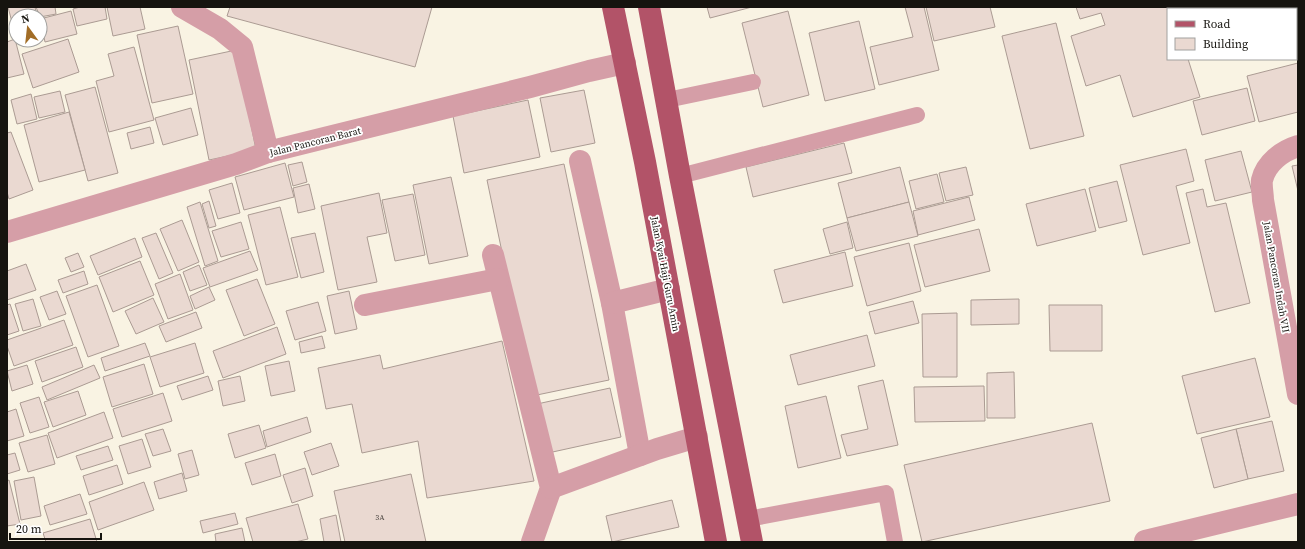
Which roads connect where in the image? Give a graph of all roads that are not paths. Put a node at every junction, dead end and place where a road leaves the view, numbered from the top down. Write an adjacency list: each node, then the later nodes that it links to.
1 (182, 7): 9 (street)
2 (613, 7): 4 (main road, Jalan Kyai Haji Guru Amin)
3 (649, 7): 6 (main road)
4 (607, 67): 9 (street, Jalan Pancoran Barat); 15 (main road, Jalan Kyai Haji Guru Amin)
5 (753, 82): 6 (lane)
6 (667, 100): 11 (main road)
7 (917, 115): 11 (lane)
8 (1298, 146): 18 (street, Jalan Pancoran Indah VII)
9 (268, 152): 12 (street, Jalan Pancoran Barat)
10 (580, 161): 16 (street)
11 (680, 176): 19 (main road)
12 (7, 232)
13 (493, 255): 14 (street)
14 (498, 279): 17 (street); 22 (street)
15 (661, 291): 16 (street); 20 (main road, Jalan Kyai Haji Guru Amin)
16 (618, 301): 21 (street)
17 (365, 305)
18 (1298, 394)
19 (730, 428): 20 (main road); 24 (main road)
20 (691, 438): 21 (street); 27 (main road, Jalan Kyai Haji Guru Amin)
21 (648, 452): 22 (street)
22 (551, 488): 26 (street)
23 (1298, 504): 25 (street)
24 (748, 519): 28 (main road); 29 (lane)
25 (1145, 541)
26 (532, 542)
27 (716, 542)
28 (752, 542)
29 (895, 542)

